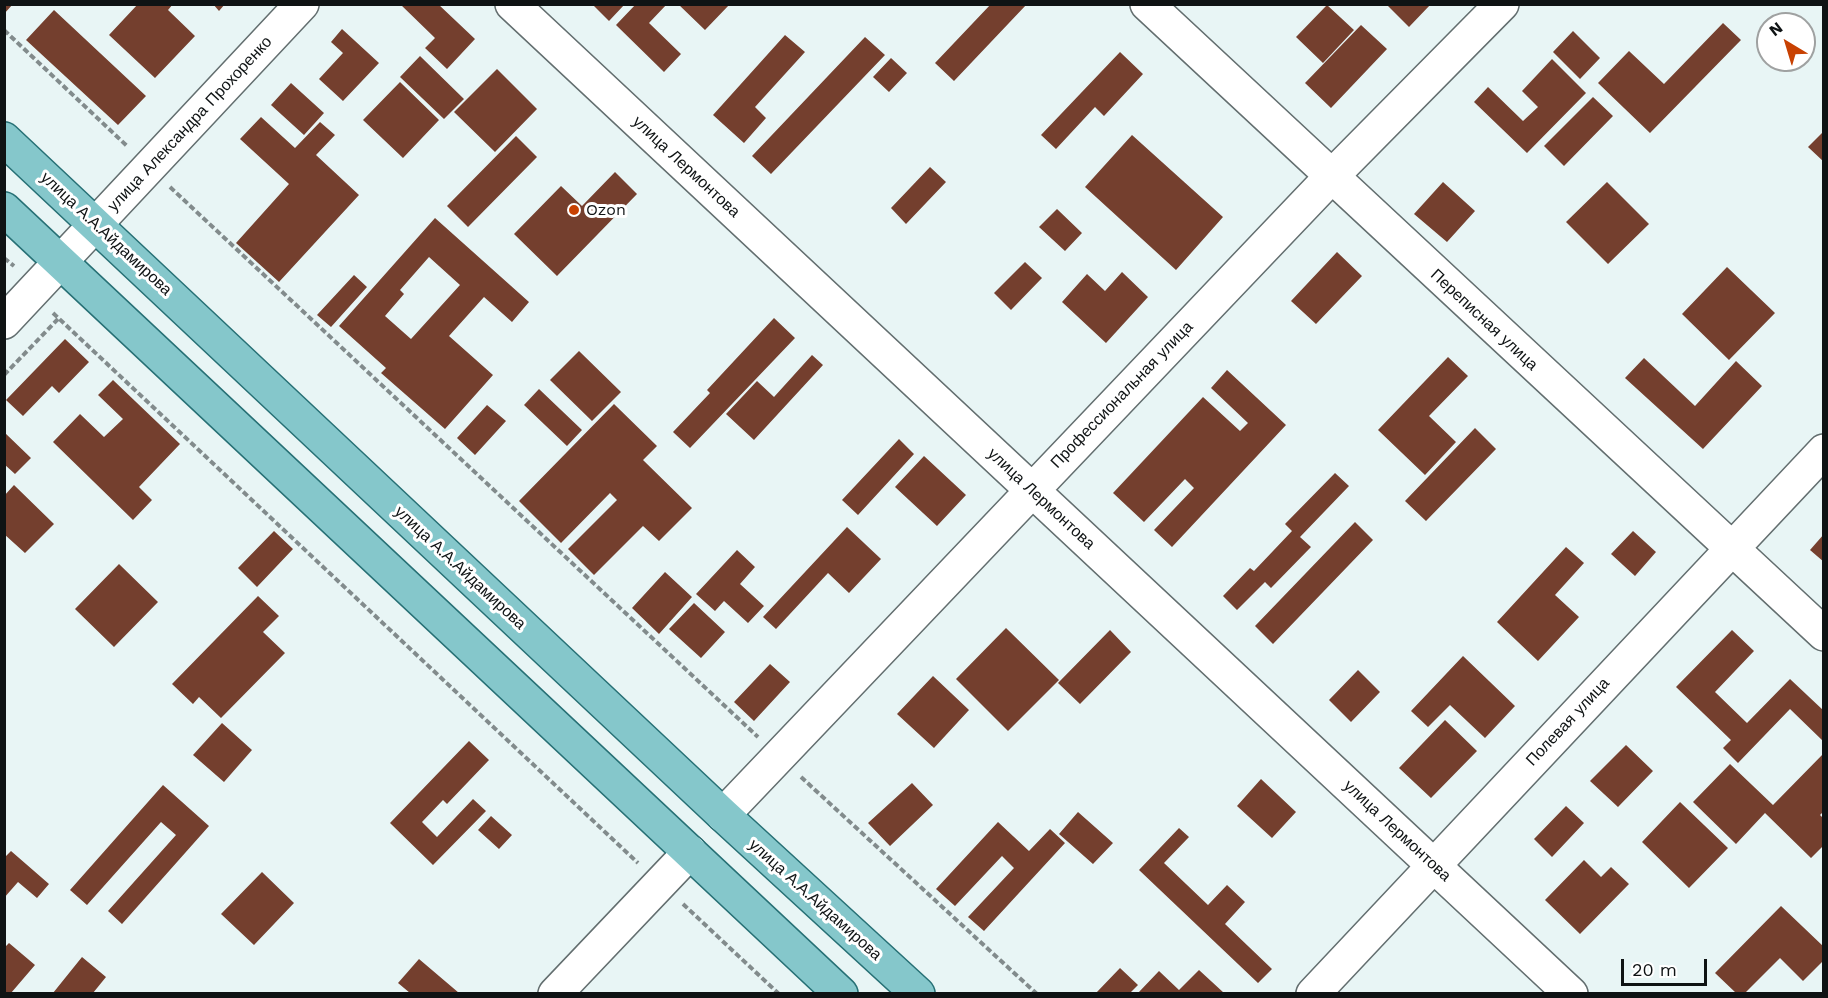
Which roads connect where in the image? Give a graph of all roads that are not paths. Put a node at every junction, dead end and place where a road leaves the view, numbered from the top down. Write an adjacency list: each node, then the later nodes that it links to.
1 (302, 4): 8 (street, улица Александра Прохоренко)
2 (512, 4): 12 (street, улица Лермонтова)
3 (1147, 4): 6 (street, Переписная улица)
4 (1502, 4): 6 (street, Профессиональная улица)
5 (4, 139): 8 (main road, улица А.А.Айдамирова)
6 (1330, 178): 12 (street, Профессиональная улица); 13 (street, Переписная улица)
7 (4, 209): 9 (main road)
8 (96, 225): 9 (street, улица Александра Прохоренко); 15 (main road, улица А.А.Айдамирова)
9 (61, 262): 10 (street, улица Александра Прохоренко); 16 (main road)
10 (4, 322)
11 (1824, 451): 13 (street, Полевая улица)
12 (1031, 490): 15 (street, Профессиональная улица); 17 (street, улица Лермонтова)
13 (1731, 549): 14 (street, Переписная улица); 17 (street, Полевая улица)
14 (1824, 634)
15 (723, 815): 20 (main road, улица А.А.Айдамирова)
16 (690, 852): 18 (street); 19 (main road)
17 (1434, 865): 21 (street, Полевая улица); 22 (street, улица Лермонтова)
18 (555, 993)
19 (841, 993)
20 (918, 993)
21 (1313, 993)
22 (1571, 993)

